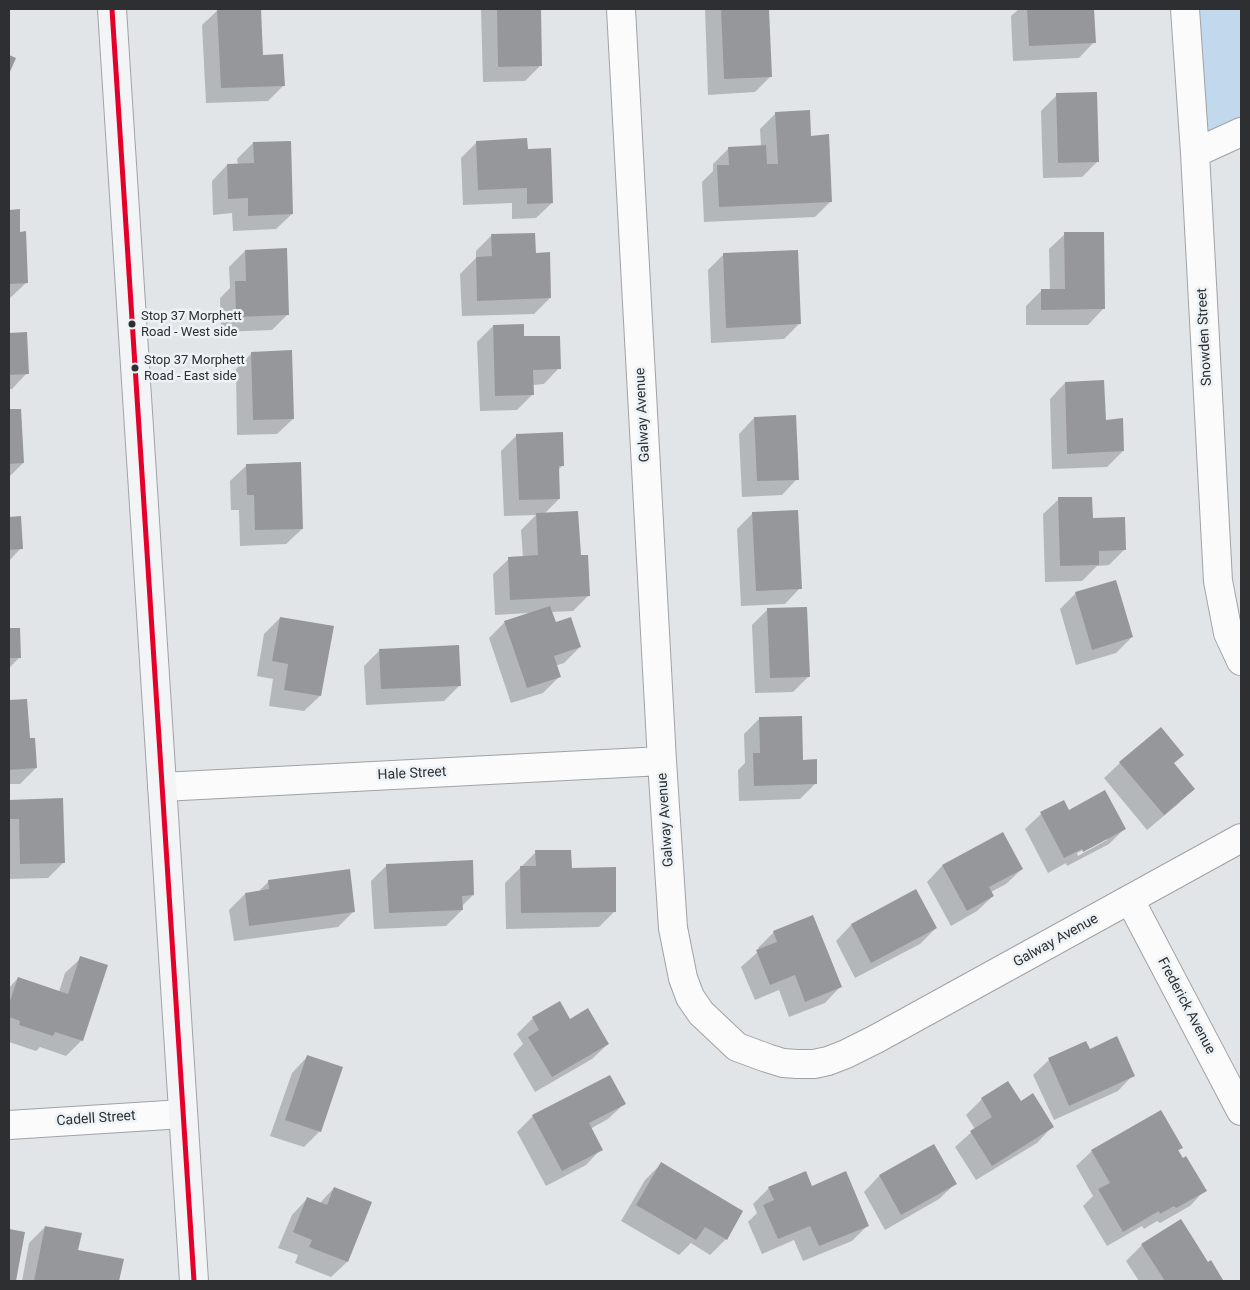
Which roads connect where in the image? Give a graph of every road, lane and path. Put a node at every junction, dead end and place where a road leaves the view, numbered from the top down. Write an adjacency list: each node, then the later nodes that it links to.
1 (112, 9): 8 (main road)
2 (621, 9): 7 (street, Galway Avenue)
3 (1185, 9): 5 (street, Snowden Street)
4 (1241, 132): 5 (street)
5 (1195, 154): 6 (street, Snowden Street)
6 (1241, 661)
7 (662, 761): 8 (street, Hale Street); 10 (street, Galway Avenue)
8 (162, 787): 12 (main road)
9 (1241, 838): 10 (street, Galway Avenue)
10 (1130, 900): 11 (street, Frederick Avenue)
11 (1241, 1111)
12 (183, 1114): 13 (street, Cadell Street); 14 (main road)
13 (9, 1125)
14 (194, 1281)

